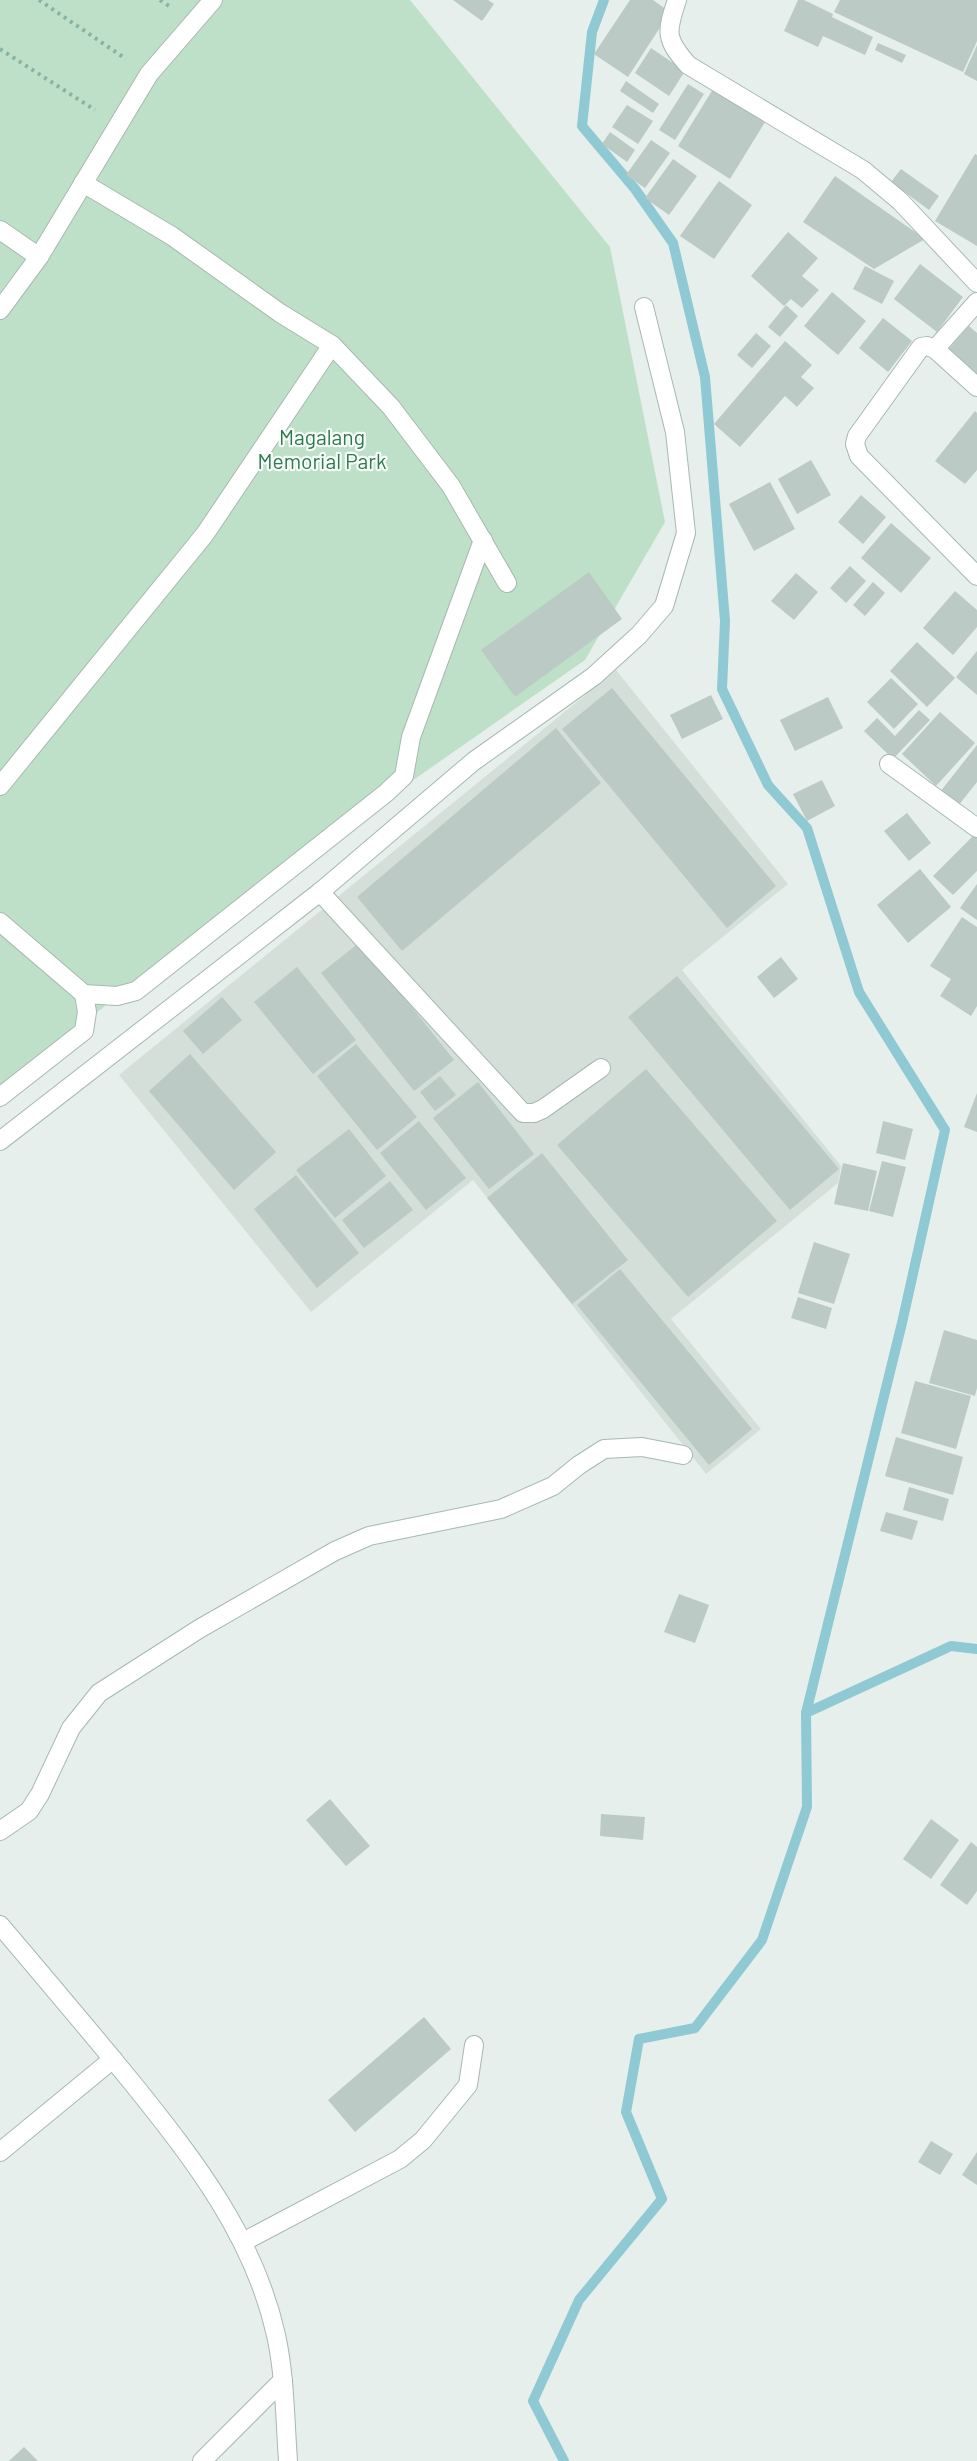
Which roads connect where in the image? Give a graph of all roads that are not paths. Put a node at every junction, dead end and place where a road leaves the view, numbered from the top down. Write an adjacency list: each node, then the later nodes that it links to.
1 (213, 0): 3 (street)
2 (677, 0): 6 (street)
3 (83, 183): 5 (street); 10 (street)
4 (0, 230): 5 (street)
5 (39, 257): 9 (street)
6 (977, 283)
7 (977, 302): 11 (street)
8 (644, 307): 19 (street)
9 (0, 310)
10 (332, 345): 13 (street); 17 (street)
11 (935, 349): 12 (street); 14 (street)
12 (977, 387)
13 (483, 540): 15 (street); 21 (street)
14 (977, 576)
15 (507, 583)
16 (889, 764): 18 (street)
17 (0, 786)
18 (977, 828)
19 (320, 892): 22 (street); 24 (street)
20 (0, 922): 21 (street)
21 (84, 994): 23 (street)
22 (601, 1068)
23 (0, 1097)
24 (0, 1141)
25 (683, 1455): 26 (street)
26 (0, 1831)
27 (0, 1925): 29 (street)
28 (474, 2046): 31 (street)
29 (113, 2060): 30 (street); 31 (street)
30 (0, 2152)
31 (243, 2242): 32 (street)
32 (284, 2380): 33 (street); 34 (street)
33 (202, 2461)
34 (288, 2461)

